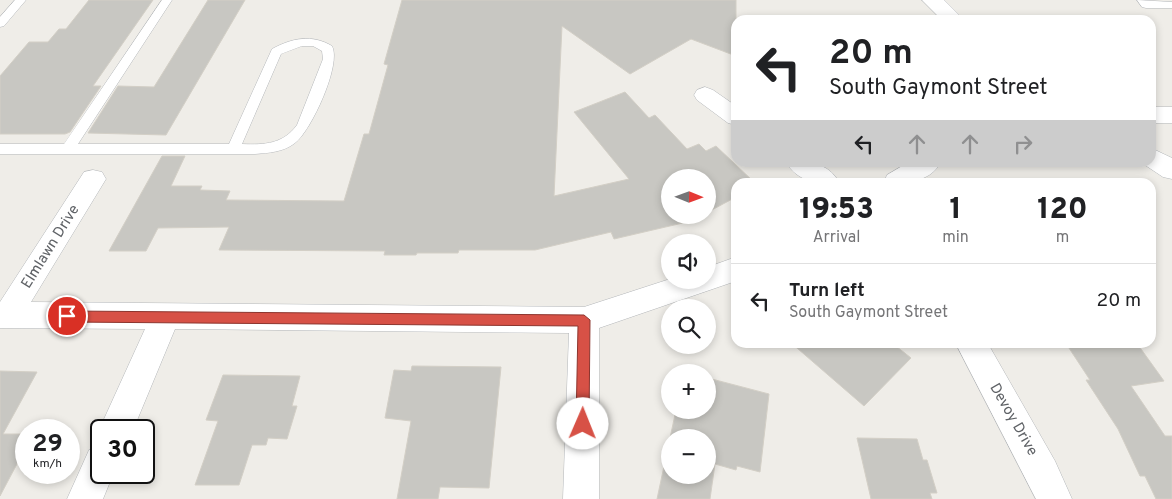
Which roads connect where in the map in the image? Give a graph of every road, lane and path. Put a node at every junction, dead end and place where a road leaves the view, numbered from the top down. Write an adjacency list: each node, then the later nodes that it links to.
1 (21, 0): 7 (lane)
2 (167, 0): 14 (lane)
3 (932, 0): 6 (street)
4 (1142, 0): 5 (lane)
5 (1172, 5)
6 (948, 15)
7 (0, 24)
8 (706, 95): 9 (street)
9 (731, 113)
10 (1156, 115): 11 (street)
11 (1172, 115)
12 (234, 148): 12 (lane); 14 (lane)
13 (0, 149): 14 (lane)
14 (68, 149)
15 (1156, 160): 18 (street)
16 (805, 167): 19 (street)
17 (921, 167): 20 (street)
18 (1172, 170)
19 (820, 178)
20 (903, 178)
21 (93, 179): 25 (street, Elmlawn Drive)
22 (731, 271): 23 (street)
23 (716, 276)
24 (676, 289): 27 (street)
25 (4, 315): 26 (street)
26 (165, 318): 27 (street); 29 (street)
27 (584, 320): 32 (street)
28 (973, 348): 33 (street, Devoy Drive)
29 (121, 419)
30 (91, 484): 31 (street)
31 (85, 499)
32 (581, 499)
33 (1054, 499)

